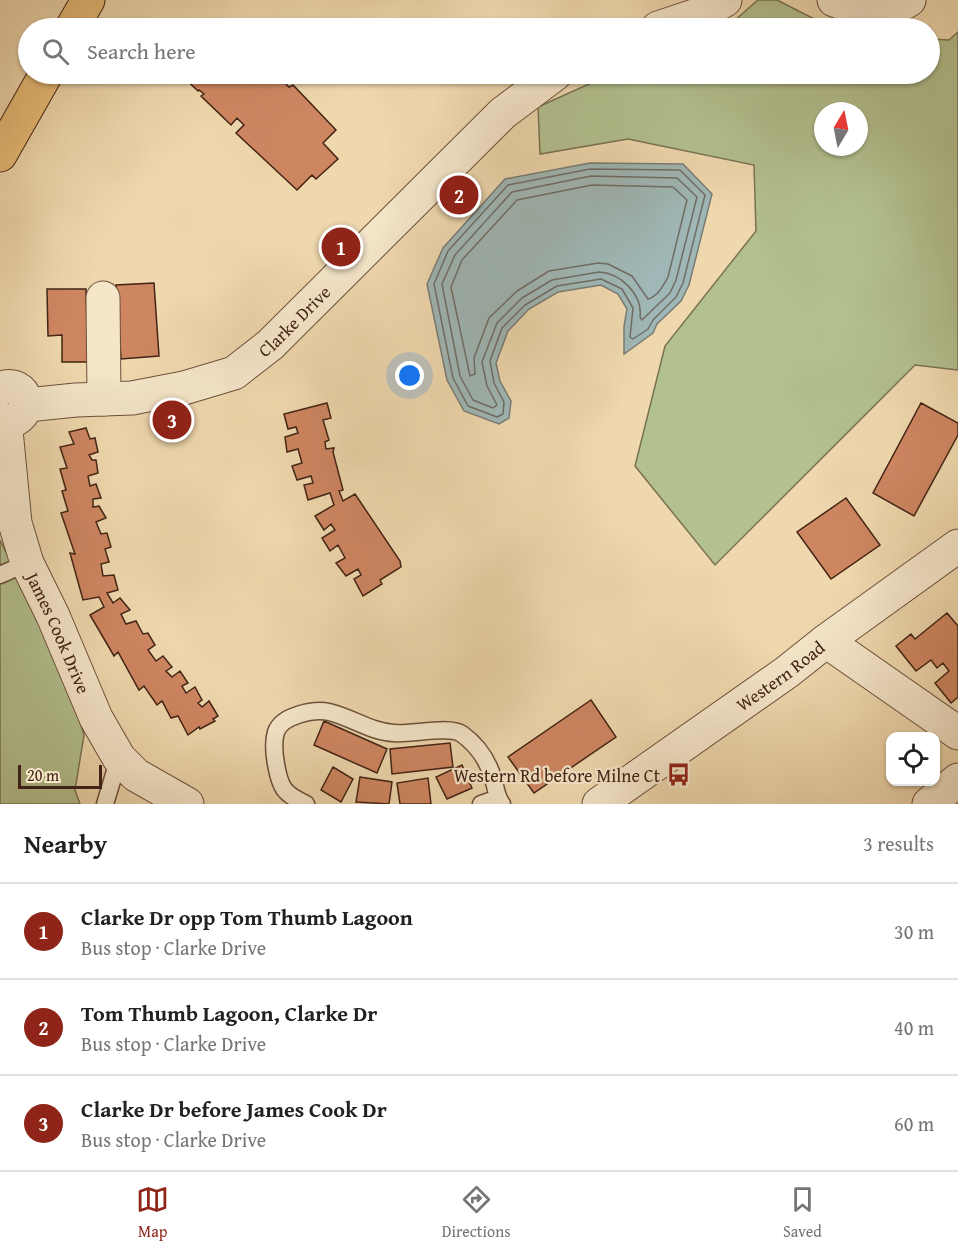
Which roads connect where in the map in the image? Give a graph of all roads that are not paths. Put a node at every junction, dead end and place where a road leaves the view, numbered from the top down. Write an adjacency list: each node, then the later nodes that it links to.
1 (88, 0): 5 (main road)
2 (725, 0): 6 (street)
3 (909, 0): 4 (street)
4 (847, 2)
5 (78, 18)
6 (688, 18)
7 (40, 84): 9 (main road)
8 (542, 84): 11 (street, Clarke Drive)
9 (0, 155)
10 (103, 298): 11 (street)
11 (104, 399): 12 (street, Clarke Drive)
12 (6, 400): 14 (street, James Cook Drive)
13 (958, 546): 15 (street, Western Road)
14 (14, 569): 17 (street, James Cook Drive)
15 (826, 641): 16 (street); 24 (street, Western Road)
16 (958, 733)
17 (119, 758): 20 (lane); 21 (street, James Cook Drive)
18 (958, 780): 25 (street)
19 (500, 801): 22 (lane); 23 (lane)
20 (105, 804)
21 (187, 804)
22 (306, 804)
23 (481, 804)
24 (600, 804)
25 (929, 804)

